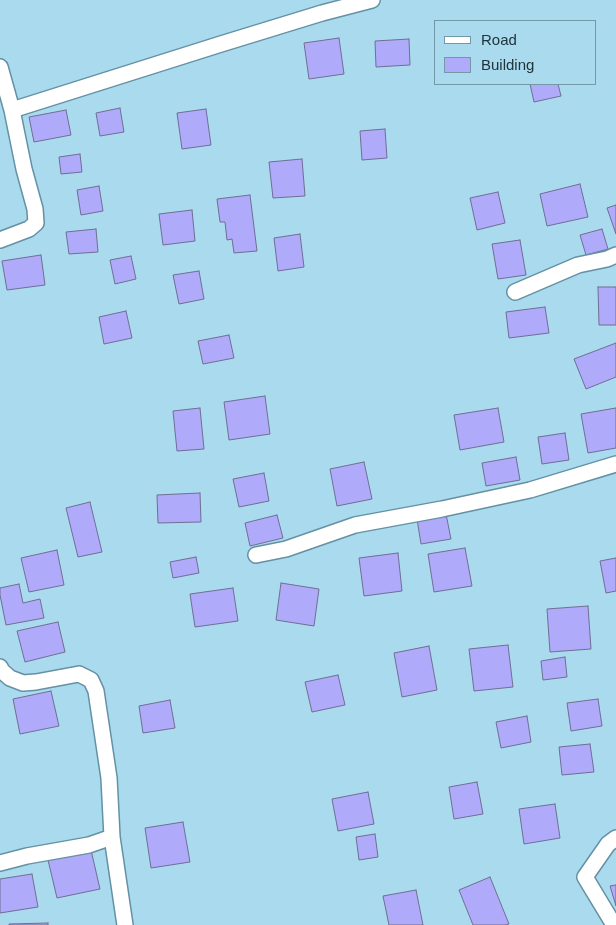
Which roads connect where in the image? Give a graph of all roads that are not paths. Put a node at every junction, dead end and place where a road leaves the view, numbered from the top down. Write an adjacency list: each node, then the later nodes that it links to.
1 (372, 0): 3 (street)
2 (0, 67): 3 (street)
3 (12, 110): 4 (street)
4 (0, 240)
5 (616, 254): 6 (street)
6 (515, 292)
7 (616, 464): 8 (street)
8 (256, 555)
9 (0, 667): 10 (street)
10 (112, 837): 12 (street); 13 (street)
11 (616, 838): 14 (street)
12 (0, 863)
13 (125, 925)
14 (614, 925)

